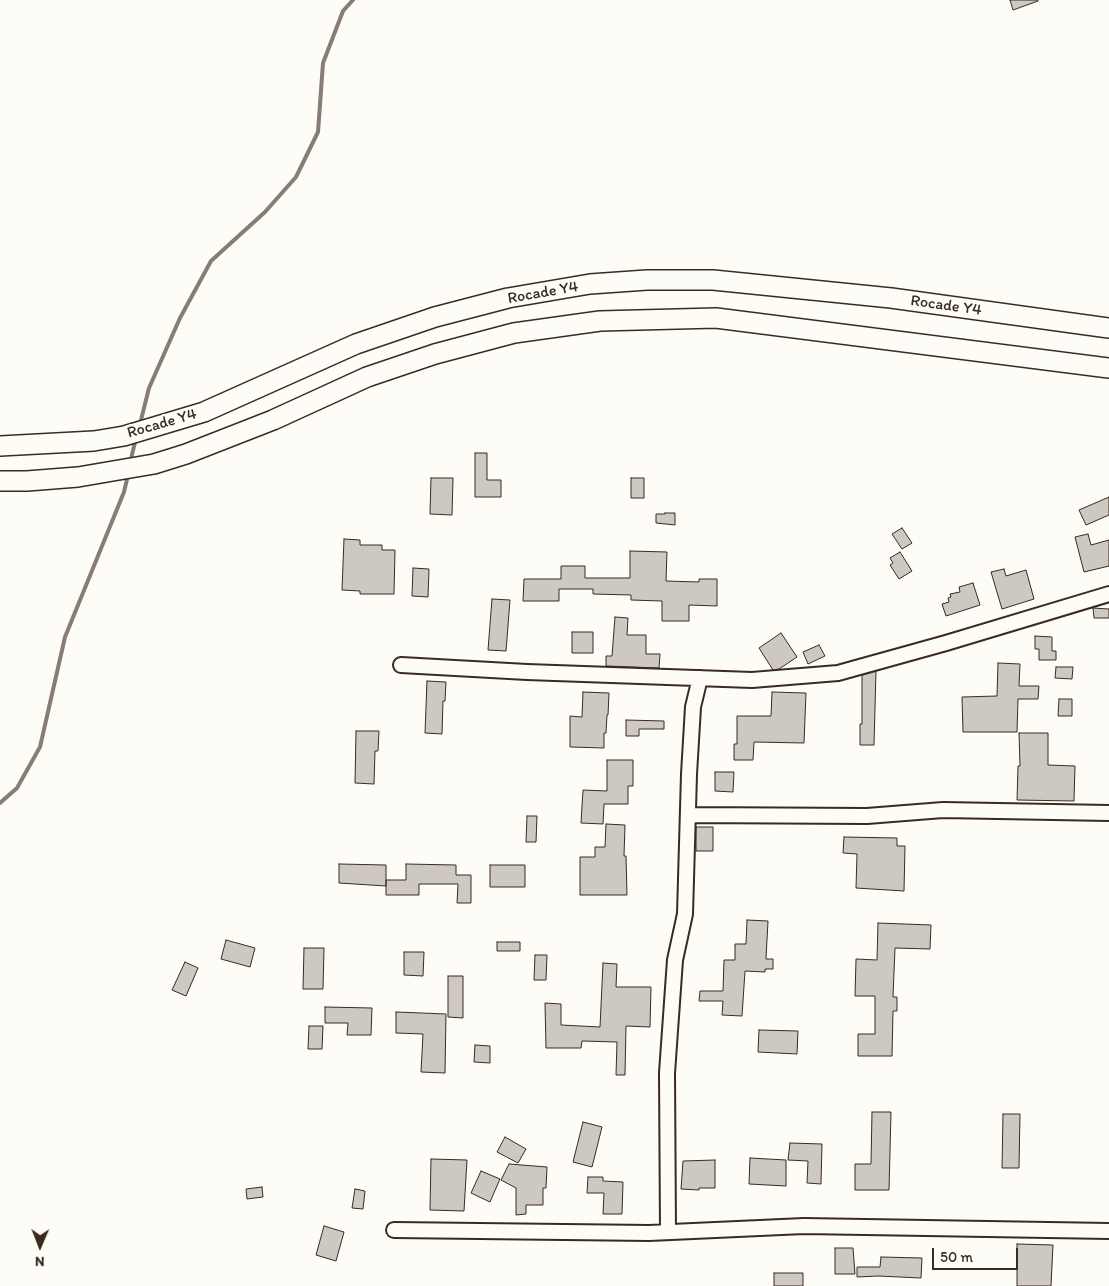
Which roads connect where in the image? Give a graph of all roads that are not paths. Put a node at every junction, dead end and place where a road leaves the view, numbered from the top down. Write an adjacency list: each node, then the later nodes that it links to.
1 (1109, 328): 3 (highway, Rocade Y4)
2 (1109, 368): 4 (highway, Rocade Y4)
3 (0, 446)
4 (0, 481)
5 (1109, 594): 7 (street)
6 (402, 665): 7 (street)
7 (700, 678): 9 (street)
8 (1109, 813): 9 (street)
9 (688, 815): 12 (street)
10 (394, 1230): 12 (street)
11 (1109, 1231): 12 (street)
12 (668, 1232)

